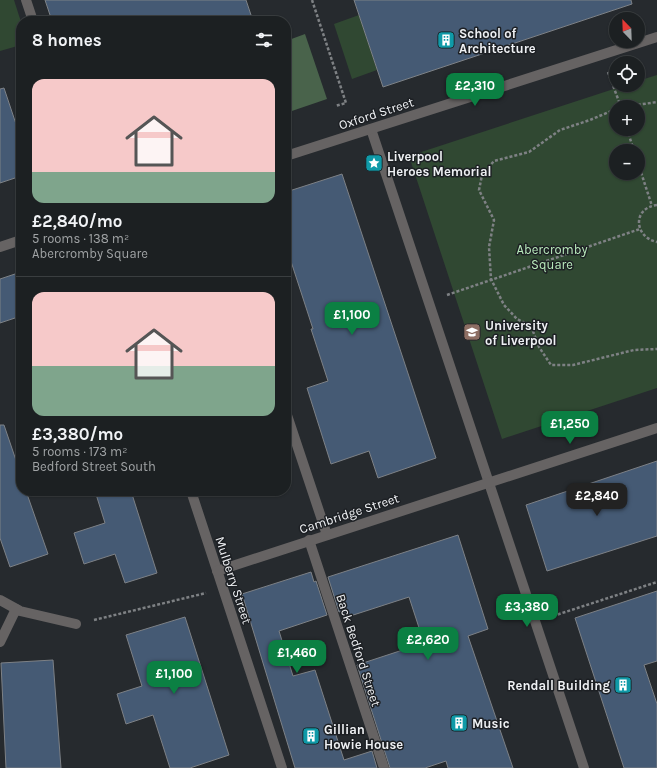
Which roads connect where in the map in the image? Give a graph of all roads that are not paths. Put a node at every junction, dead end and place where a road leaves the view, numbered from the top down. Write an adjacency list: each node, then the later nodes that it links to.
1 (26, 0): 2 (street)
2 (31, 16)
3 (657, 37): 4 (street, Oxford Street)
4 (371, 129): 5 (street, Oxford Street); 10 (street)
5 (291, 154)
6 (16, 242): 7 (street)
7 (0, 247)
8 (291, 427): 12 (street)
9 (657, 428): 10 (street)
10 (490, 482): 12 (street, Cambridge Street); 21 (street)
11 (193, 496): 14 (street, Mulberry Street)
12 (327, 535): 13 (street, Cambridge Street)
13 (309, 540): 14 (street, Cambridge Street); 20 (street, Back Bedford Street)
14 (218, 571): 19 (street, Mulberry Street)
15 (0, 600): 16 (street)
16 (16, 609): 17 (street); 18 (street)
17 (76, 624)
18 (0, 642)
19 (282, 768)
20 (384, 768)
21 (584, 768)

